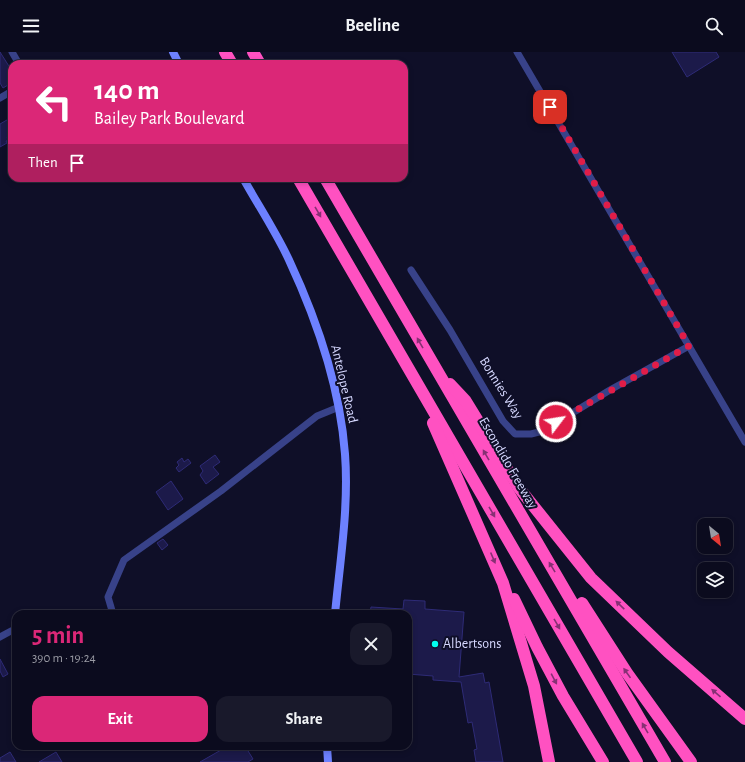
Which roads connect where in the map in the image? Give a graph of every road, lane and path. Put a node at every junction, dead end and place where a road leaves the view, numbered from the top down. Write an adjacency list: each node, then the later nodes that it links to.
1 (517, 52): 6 (street)
2 (245, 182): 9 (main road, Antelope Road)
3 (300, 182): 8 (highway, one-way to 8)
4 (327, 182): 7 (highway, Escondido Freeway, one-way to 4)
5 (411, 270): 6 (street, Bonnies Way)
6 (689, 346): 10 (street)
7 (429, 358): 12 (highway, Escondido Freeway, one-way to 7); 17 (highway, one-way to 7)
8 (408, 369): 11 (highway, one-way to 11); 22 (highway, one-way to 22)
9 (339, 407): 13 (street); 14 (main road, Antelope Road)
10 (745, 442)
11 (504, 583): 20 (highway); 21 (highway, one-way to 21)
12 (562, 584): 23 (highway, Escondido Freeway, one-way to 12); 24 (highway, one-way to 12)
13 (112, 610)
14 (336, 610)
15 (11, 631): 16 (street)
16 (0, 637)
17 (745, 718)
18 (327, 750): 19 (main road)
19 (328, 762)
20 (548, 762)
21 (603, 762)
22 (637, 762)
23 (665, 762)
24 (691, 762)

